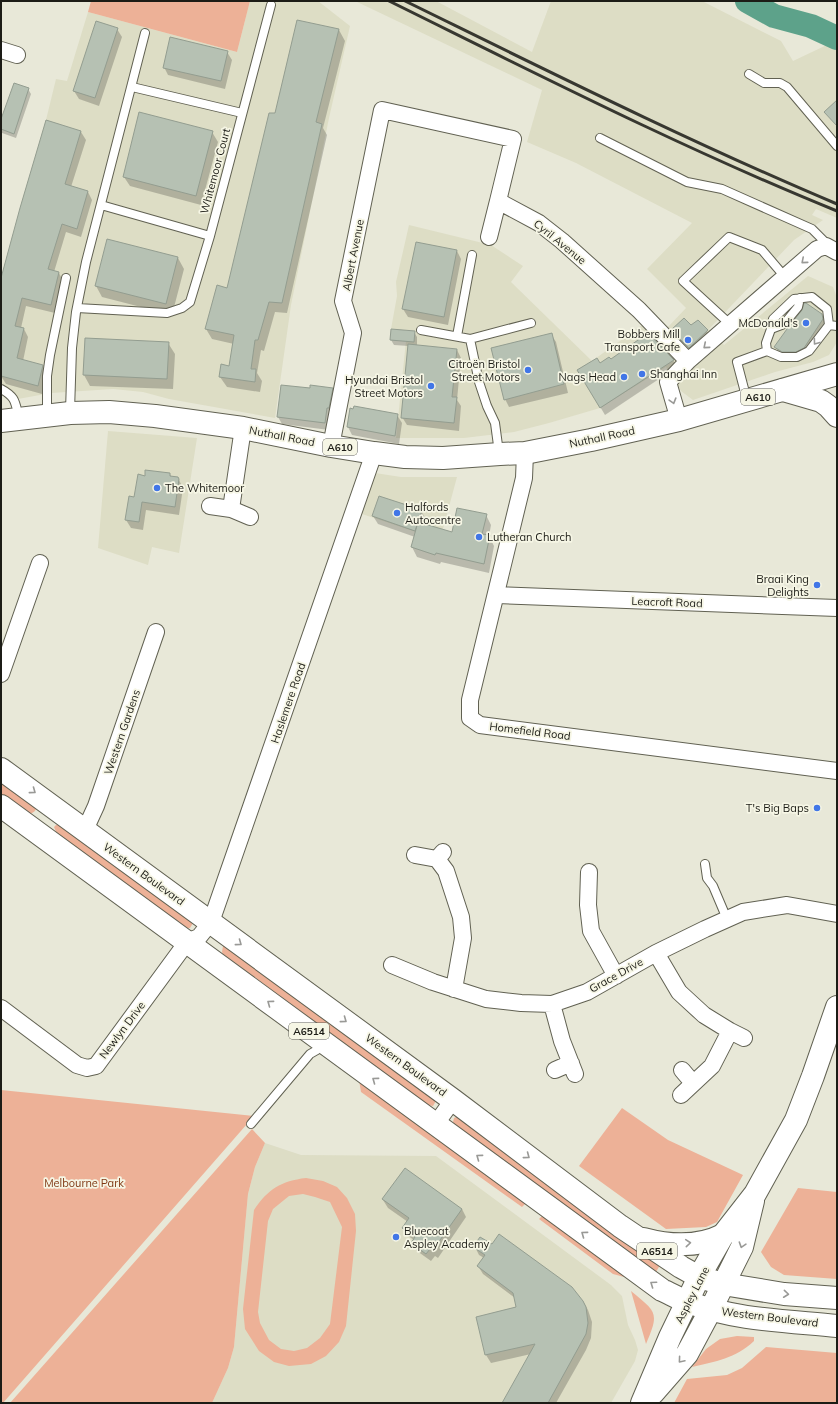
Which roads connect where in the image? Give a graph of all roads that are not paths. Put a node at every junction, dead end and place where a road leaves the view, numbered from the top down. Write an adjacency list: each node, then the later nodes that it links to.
1 (271, 5): 7 (lane, Whitemoor Court)
2 (145, 33): 6 (lane)
3 (1, 50): 4 (street)
4 (17, 55)
5 (749, 74): 9 (lane)
6 (132, 87): 7 (lane); 11 (lane)
7 (242, 112): 12 (lane, Whitemoor Court)
8 (600, 138): 14 (lane)
9 (837, 146)
10 (498, 201): 13 (street); 26 (street, Cyril Avenue); 37 (street, Albert Avenue)
11 (101, 205): 12 (lane); 18 (lane)
12 (210, 236): 18 (lane, Whitemoor Court)
13 (489, 237)
14 (835, 250): 16 (street, one-way to 16)
15 (472, 255): 23 (lane)
16 (785, 277): 20 (street); 20 (lane)
17 (66, 278): 32 (lane)
18 (77, 308): 31 (lane)
19 (531, 323): 24 (lane)
20 (731, 325): 26 (street, one-way to 26)
21 (833, 326): 25 (lane, one-way to 25); 25 (lane)
22 (420, 330): 23 (lane)
23 (457, 336): 24 (lane)
24 (470, 339): 40 (lane)
25 (767, 351): 30 (lane)
26 (688, 361): 35 (street, one-way to 35)
27 (837, 374): 29 (main road, Nuthall Road / A610)
28 (1, 389): 34 (lane)
29 (783, 390): 30 (main road, Nuthall Road / A610); 33 (main road)
30 (747, 400): 35 (main road, Nuthall Road / A610)
31 (70, 413): 32 (main road, Nuthall Road / A610); 36 (main road, Nuthall Road / A610)
32 (47, 415): 34 (main road, Nuthall Road / A610)
33 (837, 416)
34 (10, 419)
35 (679, 420): 39 (main road, Nuthall Road / A610)
36 (244, 428): 37 (main road, Nuthall Road / A610); 42 (street)
37 (331, 446): 38 (main road, Nuthall Road / A610)
38 (374, 453): 40 (main road, Nuthall Road / A610); 60 (street, Haslemere Road)
39 (525, 453): 40 (main road, Nuthall Road / A610); 45 (street, Homefield Road)
40 (500, 454)
41 (210, 506): 42 (street)
42 (231, 509): 43 (street)
43 (250, 516)
44 (40, 563): 48 (street)
45 (497, 595): 46 (street, Leacroft Road); 50 (street, Homefield Road)
46 (837, 608)
47 (156, 632): 53 (street, Western Gardens)
48 (1, 674)
49 (1, 768): 52 (main road, Western Boulevard / A6514, one-way to 52)
50 (837, 771)
51 (1, 806): 54 (main road, Western Boulevard / A6514)
52 (56, 809): 53 (main road, Western Boulevard / A6514); 54 (main road)
53 (85, 830): 60 (main road, Western Boulevard / A6514)
54 (38, 834): 61 (main road, Western Boulevard / A6514)
55 (415, 855): 65 (street)
56 (704, 864): 59 (lane)
57 (584, 881): 64 (street)
58 (837, 914): 59 (street, Grace Drive)
59 (727, 919): 62 (street, Grace Drive)
60 (211, 922): 61 (street, Haslemere Road); 76 (main road, Western Boulevard / A6514, one-way to 76)
61 (187, 942): 68 (street, Newlyn Drive); 71 (main road, Western Boulevard / A6514, one-way to 61)
62 (656, 953): 64 (street, Grace Drive); 69 (street)
63 (392, 965): 65 (street, Grace Drive)
64 (616, 976): 66 (street, Grace Drive)
65 (454, 989): 66 (street, Grace Drive)
66 (552, 1004): 72 (street)
67 (837, 1007): 79 (main road, Aspley Lane)
68 (1, 1008)
69 (730, 1031): 70 (street); 74 (street)
70 (744, 1038)
71 (323, 1042): 77 (lane); 78 (main road, Western Boulevard / A6514, one-way to 71)
72 (555, 1070)
73 (682, 1070): 74 (street)
74 (693, 1083): 75 (street)
75 (681, 1095)
76 (453, 1100): 78 (street); 81 (main road, Western Boulevard / A6514, one-way to 81)
77 (251, 1124)
78 (436, 1125): 85 (main road, Western Boulevard / A6514, one-way to 78)
79 (755, 1194): 80 (main road, Aspley Lane); 83 (main road, Aspley Lane, one-way to 83)
80 (723, 1235): 81 (main road, one-way to 80); 82 (main road, Aspley Lane)
81 (635, 1237): 82 (main road, Western Boulevard / A6514)
82 (700, 1277): 83 (main road, Western Boulevard / A6514); 85 (main road, Aspley Lane)
83 (723, 1284): 84 (main road, Western Boulevard / A6514, one-way to 84); 86 (main road, Aspley Lane)
84 (837, 1298)
85 (688, 1302): 86 (main road, Western Boulevard / A6514); 88 (main road, Aspley Lane)
86 (711, 1309): 87 (main road, Western Boulevard / A6514); 89 (main road, Aspley Lane, one-way to 89)
87 (837, 1326)
88 (642, 1403)
89 (645, 1403)

